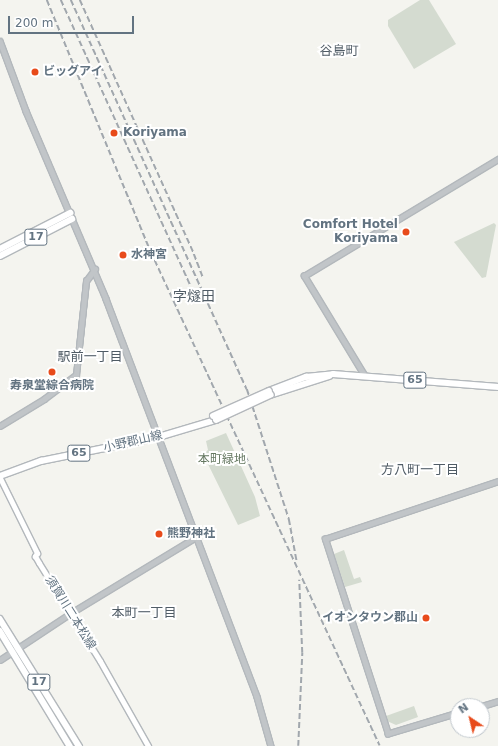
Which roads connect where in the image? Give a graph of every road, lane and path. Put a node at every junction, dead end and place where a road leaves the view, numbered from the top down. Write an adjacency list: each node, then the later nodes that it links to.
1 (0, 41): 3 (street)
2 (498, 160): 7 (street)
3 (71, 216): 4 (main road, 17); 5 (main road, 17); 6 (street)
4 (0, 249)
5 (0, 256)
6 (95, 269): 9 (street); 10 (street)
7 (364, 375): 8 (main road, 小野郡山線 / 65); 10 (main road, 小野郡山線 / 65, bridge)
8 (498, 387)
9 (0, 426)
10 (159, 437): 11 (main road, 小野郡山線 / 65); 13 (street)
11 (0, 477): 14 (main road, 須賀川二本松線)
12 (498, 481): 19 (street)
13 (196, 537): 14 (street); 23 (street)
14 (71, 613): 17 (street); 22 (main road, 須賀川二本松線)
15 (0, 619): 17 (main road, 17)
16 (0, 631): 17 (main road, 17)
17 (15, 649): 18 (street); 20 (main road, 17); 21 (main road, 17)
18 (0, 660)
19 (450, 715)
20 (70, 746)
21 (79, 746)
22 (148, 746)
23 (270, 746)

